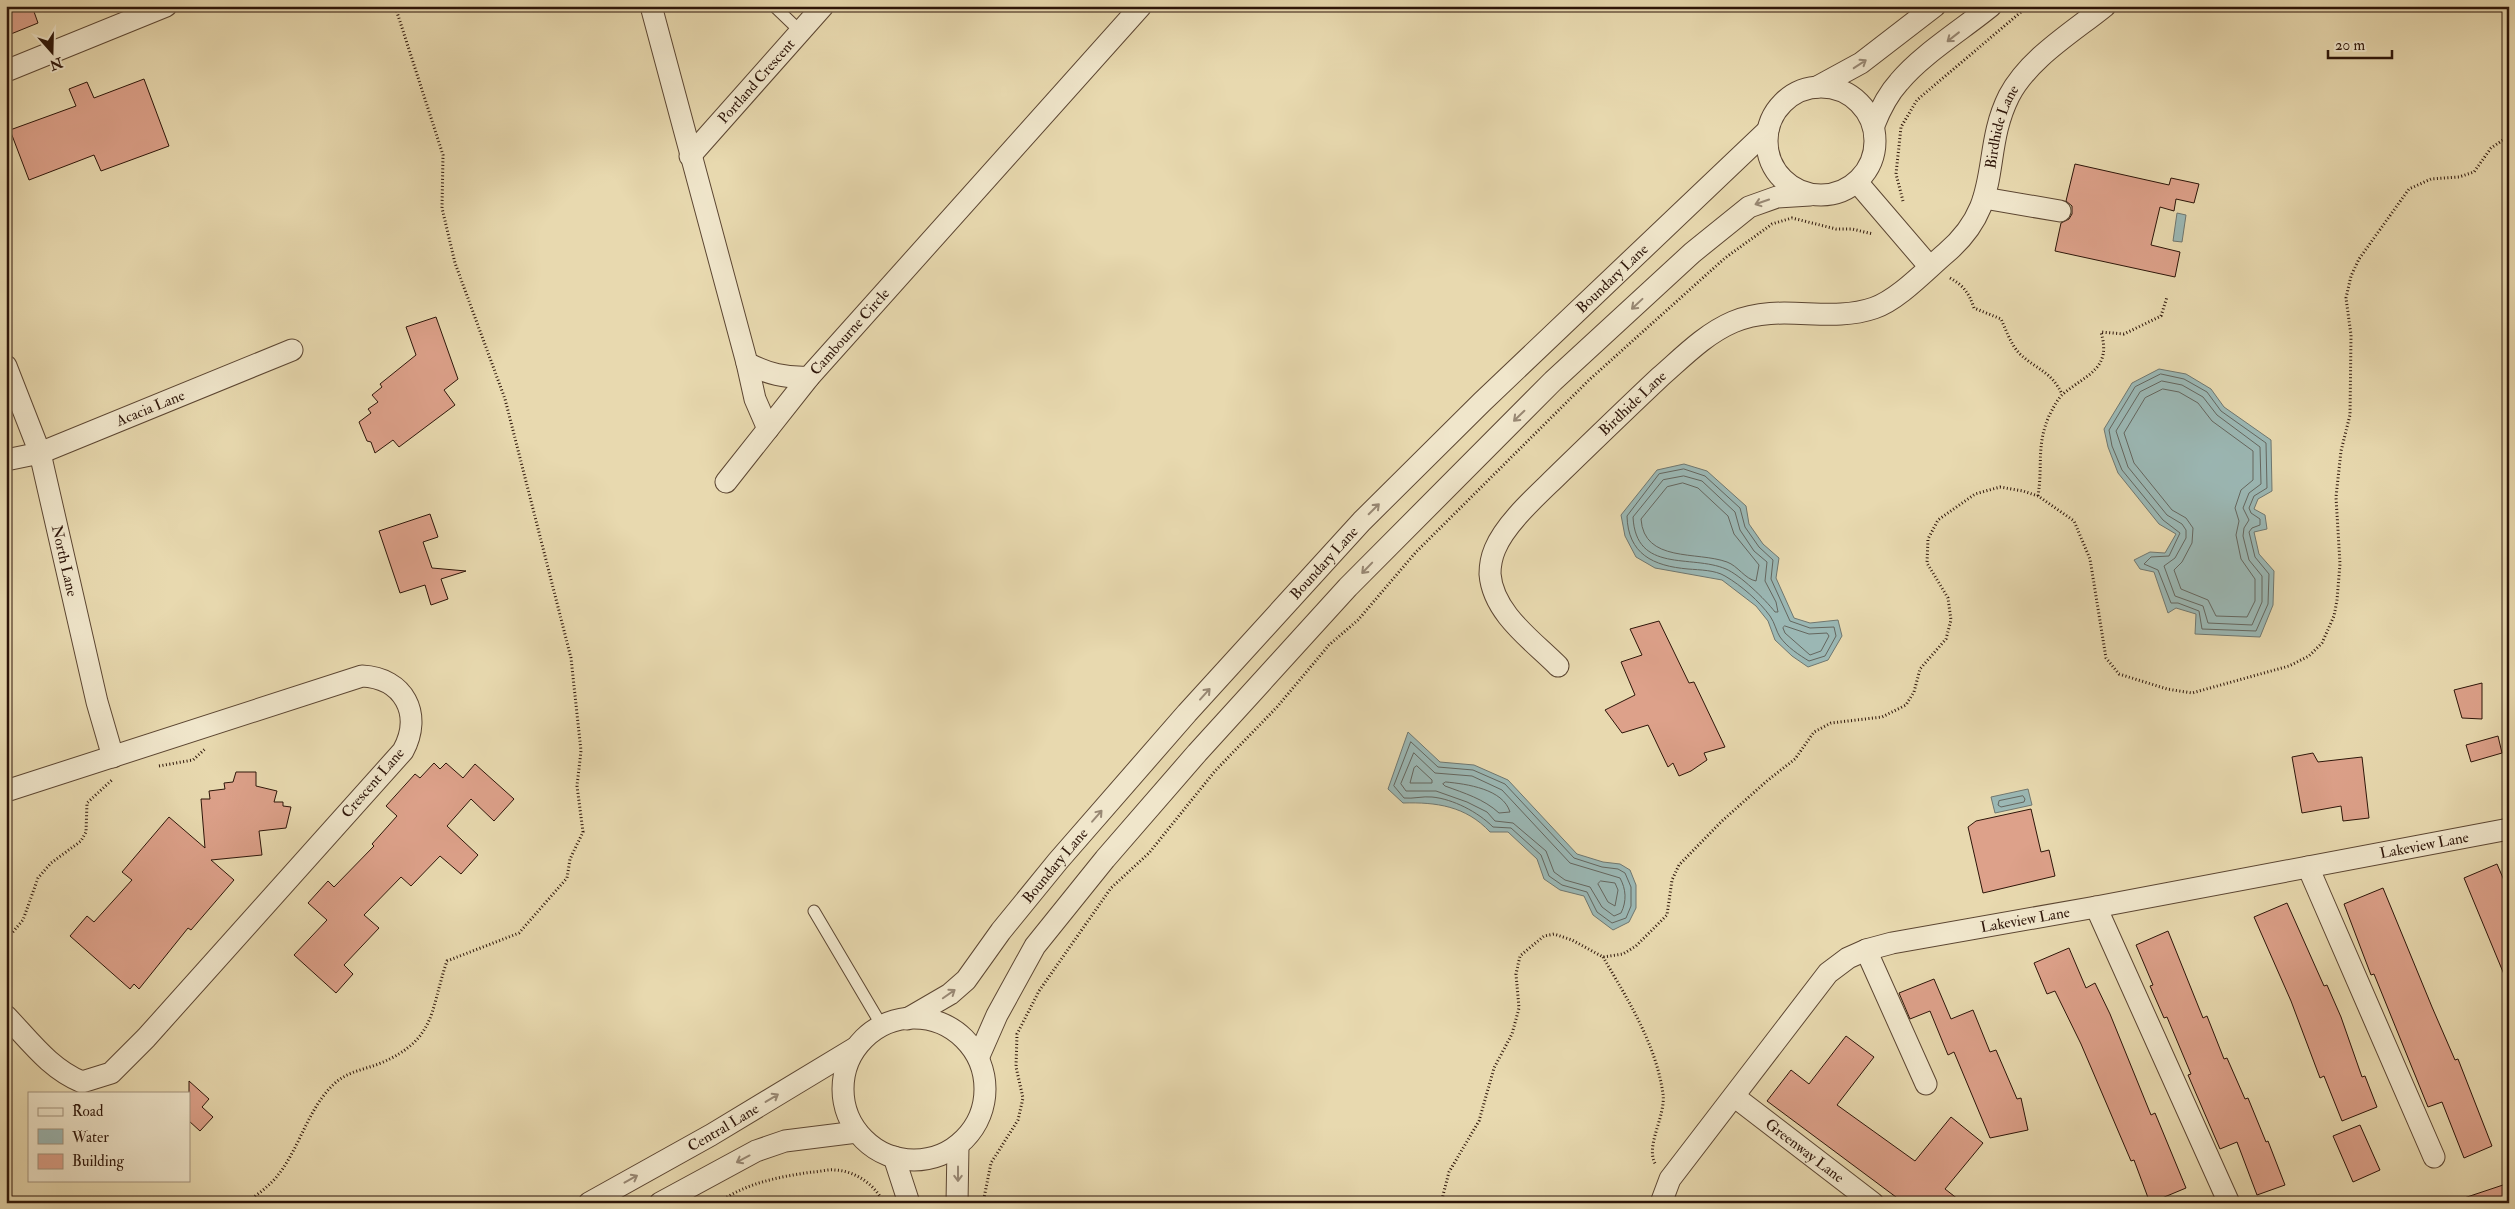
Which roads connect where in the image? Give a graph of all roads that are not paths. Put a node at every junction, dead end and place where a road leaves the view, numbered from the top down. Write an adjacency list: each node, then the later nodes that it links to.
1 (166, 6): 10 (street)
2 (651, 6): 14 (street)
3 (774, 6): 9 (lane)
4 (823, 6): 9 (street, Portland Crescent)
5 (1935, 6): 11 (street, one-way to 5)
6 (1991, 6): 12 (street, one-way to 12)
7 (2105, 6): 17 (street, Birdhide Lane)
8 (1138, 7): 23 (street, Cambourne Circle)
9 (800, 31): 14 (street, Portland Crescent)
10 (6, 71)
11 (1817, 87): 12 (street); 13 (street)
12 (1874, 125): 15 (street)
13 (1768, 130): 16 (street); 37 (street, Boundary Lane, one-way to 13)
14 (690, 156): 21 (street)
15 (1857, 182): 16 (street); 19 (street)
16 (1810, 195): 40 (street, one-way to 40)
17 (1984, 198): 18 (street); 19 (street, Birdhide Lane)
18 (2060, 211)
19 (1929, 266): 28 (street, Birdhide Lane)
20 (292, 350): 25 (street, Acacia Lane)
21 (747, 362): 23 (street, Cambourne Circle); 24 (street)
22 (6, 366): 25 (street, North Lane)
23 (810, 377): 24 (street)
24 (768, 429): 27 (street)
25 (40, 453): 26 (street, Acacia Lane); 29 (street, North Lane)
26 (6, 460)
27 (726, 482)
28 (1558, 666)
29 (116, 767): 30 (street, Crescent Lane); 36 (street, Crescent Lane)
30 (6, 791)
31 (2509, 829): 32 (street, Lakeview Lane)
32 (2308, 867): 33 (street, Lakeview Lane); 46 (street)
33 (2096, 907): 35 (street, Lakeview Lane); 53 (street)
34 (814, 911): 38 (lane)
35 (1866, 950): 41 (street); 42 (street, Lakeview Lane)
36 (6, 1016)
37 (907, 1019): 38 (street); 40 (street)
38 (882, 1026): 39 (street)
39 (855, 1048): 43 (street); 47 (street, Central Lane, one-way to 39)
40 (979, 1056): 44 (street)
41 (1926, 1084)
42 (1735, 1097): 51 (street, Lakeview Lane); 52 (street, Greenway Lane)
43 (857, 1132): 45 (street); 48 (street, one-way to 48)
44 (958, 1146): 45 (street); 50 (street, one-way to 50)
45 (894, 1157): 49 (street)
46 (2434, 1157)
47 (589, 1203)
48 (660, 1203)
49 (909, 1203)
50 (957, 1203)
51 (1661, 1203)
52 (1873, 1203)
53 (2229, 1203)

